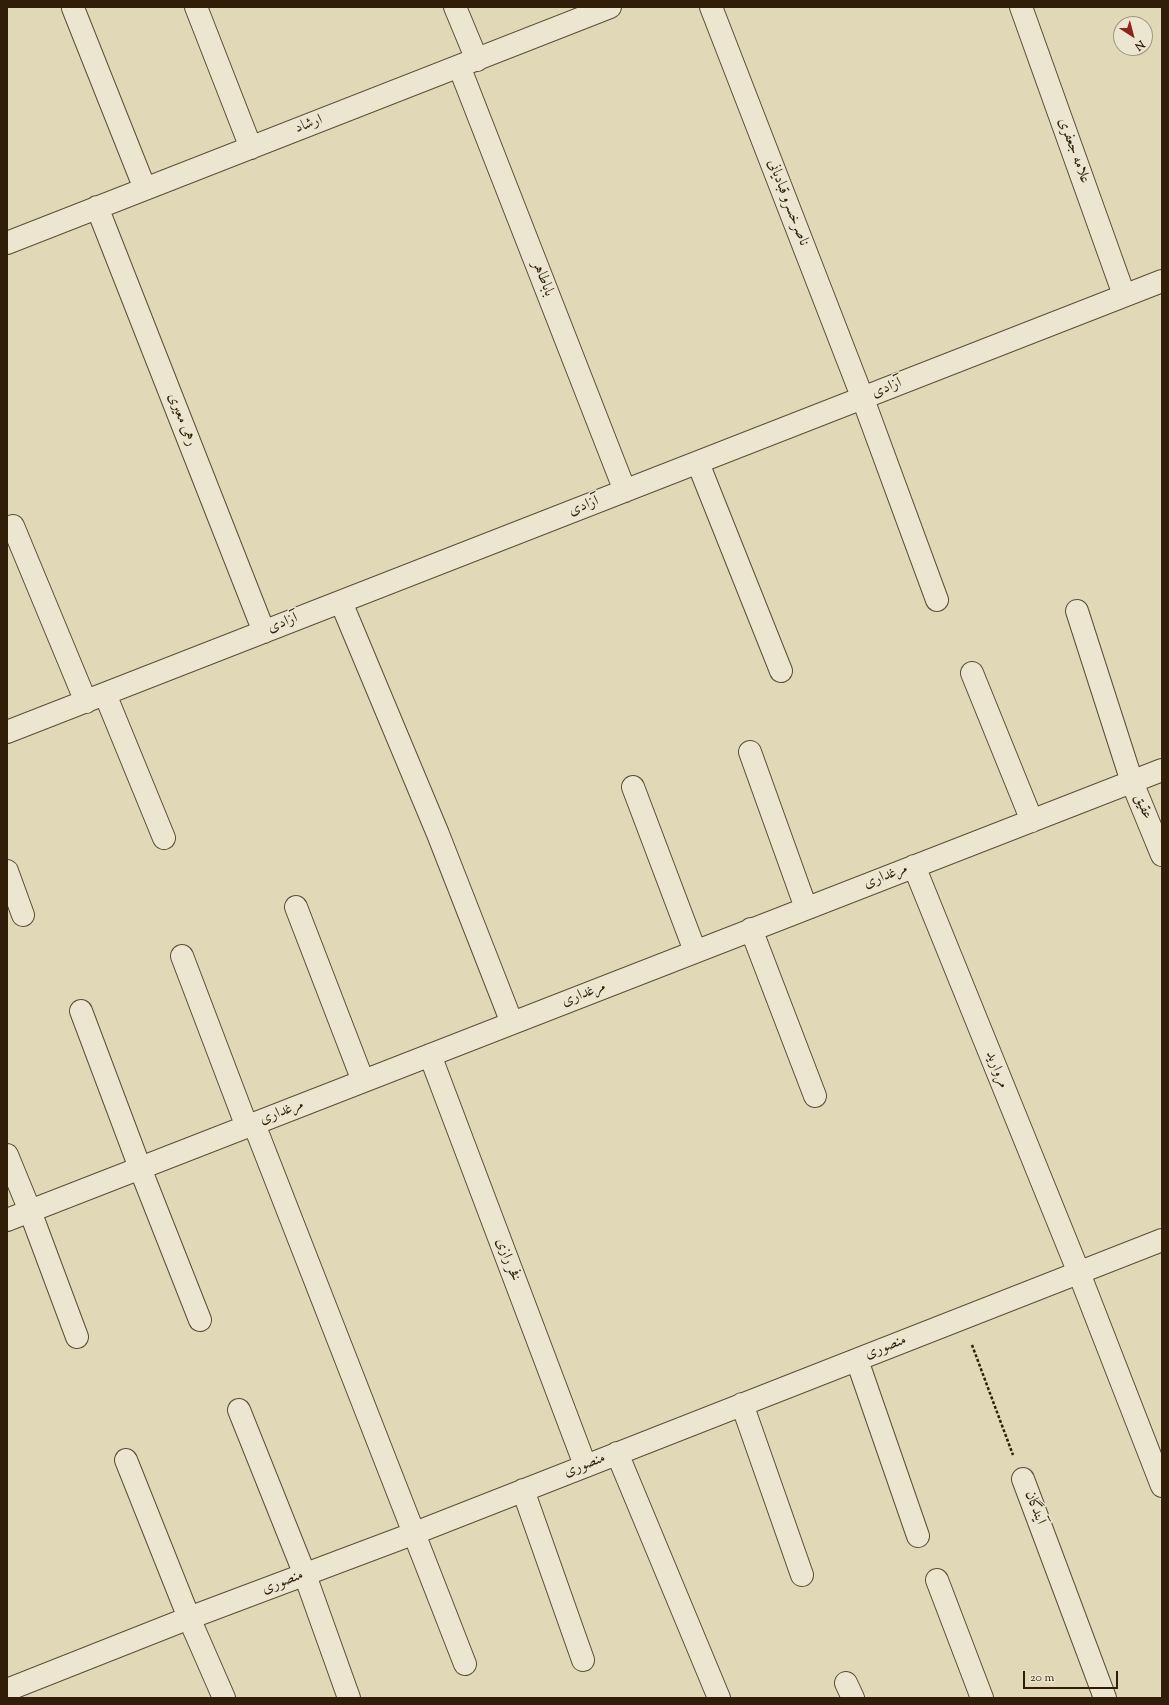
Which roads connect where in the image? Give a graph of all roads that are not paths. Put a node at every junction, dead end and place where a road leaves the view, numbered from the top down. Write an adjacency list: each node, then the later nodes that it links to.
1 (196, 7): 9 (street)
2 (455, 7): 8 (street, باباطاهر)
3 (610, 7): 7 (street, ارشاد)
4 (711, 7): 15 (street, ناصرخسرو قبادیانی)
5 (1021, 7): 14 (street, علامه جعفری)
6 (73, 8): 10 (street)
7 (586, 11): 8 (street, ارشاد)
8 (468, 63): 9 (street, ارشاد); 17 (street, باباطاهر)
9 (251, 148): 10 (street, ارشاد)
10 (145, 189): 11 (street, ارشاد)
11 (97, 207): 12 (street, ارشاد); 22 (street, رهی معیری)
12 (7, 243)
13 (1162, 281): 14 (street, آزادی)
14 (1124, 295): 15 (street, آزادی)
15 (862, 399): 16 (street, آزادی); 19 (street, ناصرخسرو قبادیانی)
16 (698, 463): 17 (street, آزادی); 23 (street)
17 (625, 491): 20 (street, آزادی)
18 (13, 526): 25 (street)
19 (937, 600)
20 (341, 602): 22 (street, آزادی); 43 (street)
21 (1077, 611): 29 (street, عقیق)
22 (264, 632): 25 (street, آزادی)
23 (781, 671)
24 (972, 673): 31 (street)
25 (95, 698): 26 (street, آزادی); 32 (street)
26 (7, 732)
27 (750, 752): 37 (street)
28 (1162, 770): 29 (street, مرغداری)
29 (1132, 782): 31 (street, مرغداری); 33 (street, عقیق)
30 (633, 787): 40 (street)
31 (1032, 821): 34 (street, مرغداری)
32 (164, 838)
33 (1162, 855)
34 (914, 866): 37 (street, مرغداری); 53 (street, مروارید)
35 (7, 871): 38 (street)
36 (296, 907): 45 (street)
37 (806, 908): 39 (street, مرغداری)
38 (23, 915)
39 (751, 929): 40 (street, مرغداری); 46 (street)
40 (694, 951): 43 (street, مرغداری)
41 (182, 956): 47 (street)
42 (81, 1012): 49 (street)
43 (512, 1023): 44 (street, مرغداری)
44 (430, 1055): 45 (street, مرغداری); 61 (street, فخر رازی)
45 (363, 1081): 47 (street, مرغداری)
46 (815, 1096)
47 (250, 1125): 49 (street, مرغداری); 65 (street)
48 (7, 1155): 50 (street)
49 (140, 1168): 50 (street, مرغداری); 54 (street)
50 (30, 1211): 51 (street, مرغداری); 55 (street)
51 (7, 1220)
52 (1162, 1240): 53 (street, منصوری)
53 (1079, 1273): 56 (street, منصوری); 63 (street, مروارید)
54 (200, 1320)
55 (77, 1337)
56 (857, 1360): 57 (street, منصوری); 66 (street)
57 (742, 1404): 59 (street, منصوری); 68 (street)
58 (239, 1410): 67 (street)
59 (617, 1453): 61 (street, منصوری); 76 (street)
60 (126, 1460): 70 (street)
61 (585, 1466): 64 (street, منصوری)
62 (1023, 1479): 78 (street, آیندگان)
63 (1162, 1486)
64 (523, 1490): 65 (street, منصوری); 71 (street)
65 (415, 1533): 67 (street, منصوری); 72 (street)
66 (918, 1536)
67 (305, 1575): 70 (street, منصوری); 75 (street)
68 (802, 1575)
69 (937, 1580): 77 (street)
70 (189, 1618): 73 (street, منصوری); 74 (street)
71 (583, 1660)
72 (465, 1664)
73 (7, 1690)
74 (224, 1698)
75 (350, 1698)
76 (719, 1698)
77 (982, 1698)
78 (1105, 1698)

